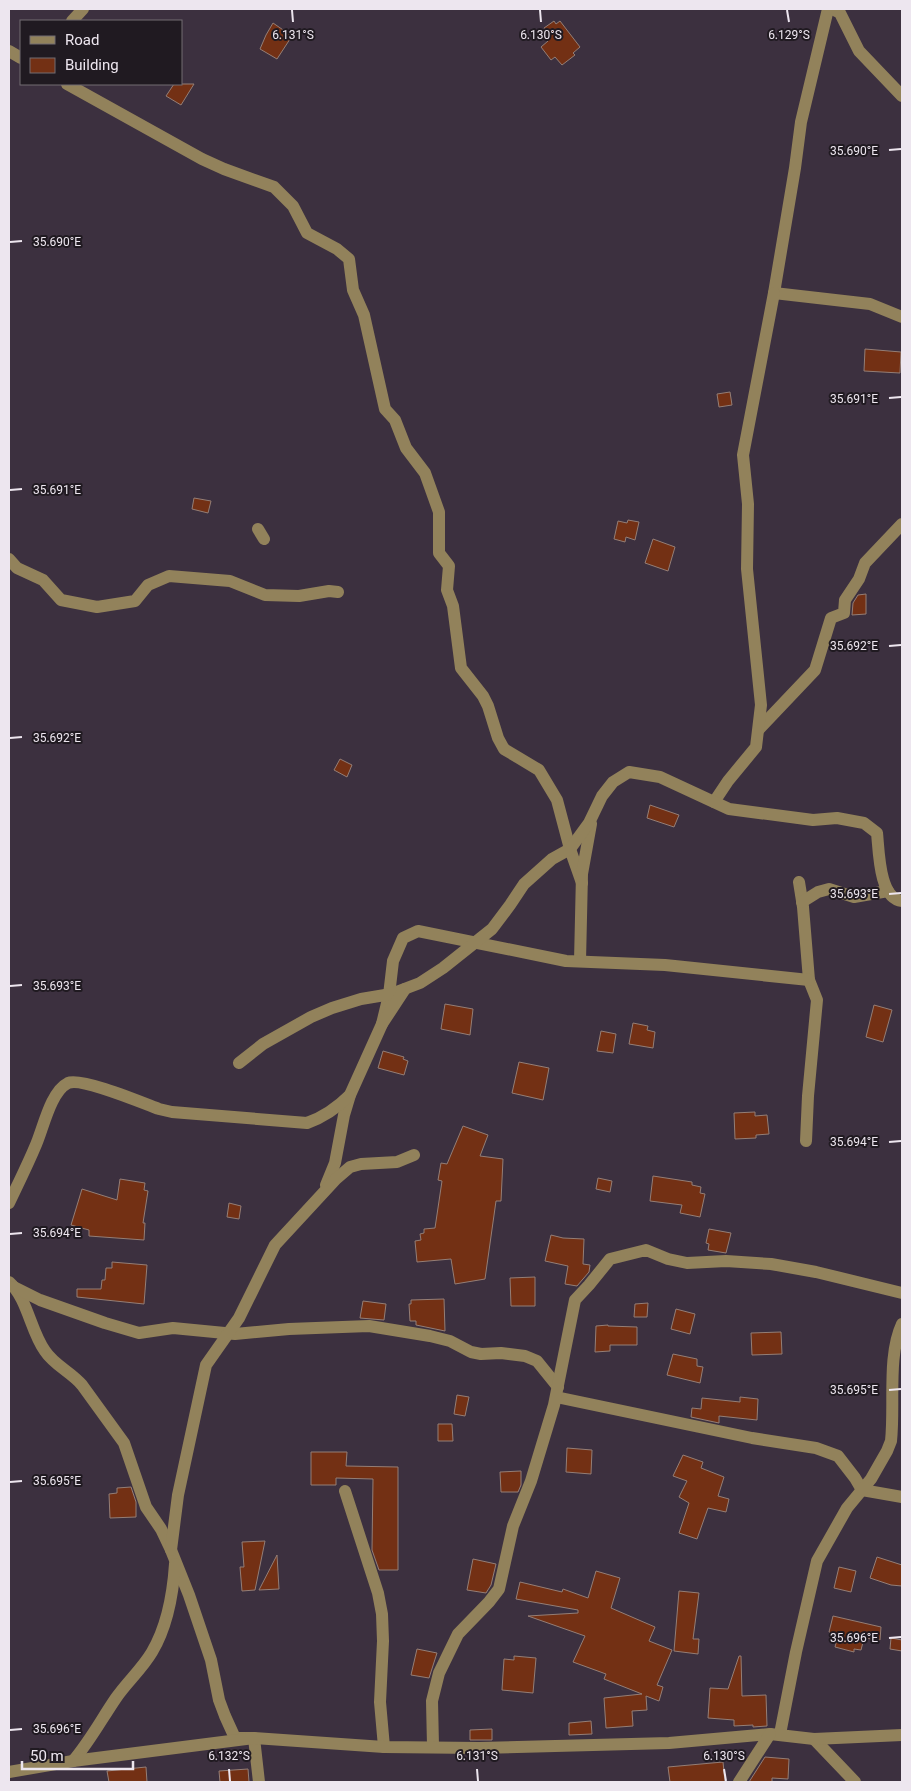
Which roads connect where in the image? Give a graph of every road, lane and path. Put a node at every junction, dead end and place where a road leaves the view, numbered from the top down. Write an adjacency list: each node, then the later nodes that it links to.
1 (83, 9): 3 (street)
2 (830, 9): 7 (street); 8 (street)
3 (73, 20)
4 (9, 51): 5 (street)
5 (20, 57)
6 (69, 85): 16 (street)
7 (902, 96)
8 (774, 293): 9 (street); 13 (street)
9 (902, 317)
10 (902, 524): 13 (street)
11 (9, 559): 12 (street)
12 (338, 592)
13 (758, 729): 14 (street)
14 (714, 802): 15 (street); 19 (street)
15 (592, 817): 16 (street); 18 (street)
16 (570, 850): 18 (street); 22 (street)
17 (799, 882): 21 (street)
18 (582, 883): 23 (street)
19 (888, 892): 20 (street); 21 (street)
20 (902, 900)
21 (802, 902): 24 (street)
22 (474, 943): 23 (street); 25 (street); 26 (street)
23 (580, 961): 24 (street)
24 (809, 980): 30 (street)
25 (405, 989): 26 (street); 27 (street)
26 (389, 995): 27 (street); 28 (street)
27 (382, 1024): 29 (street)
28 (239, 1063)
29 (350, 1095): 32 (street); 33 (street)
30 (806, 1141)
31 (414, 1156): 32 (street)
32 (324, 1191): 37 (street)
33 (9, 1203)
34 (11, 1285): 37 (street); 43 (street)
35 (902, 1293): 38 (street)
36 (902, 1324): 39 (street)
37 (229, 1334): 38 (street); 43 (street)
38 (557, 1392): 40 (street); 48 (street)
39 (897, 1423): 40 (street)
40 (862, 1490): 42 (street); 44 (street)
41 (345, 1491): 49 (street)
42 (902, 1497)
43 (173, 1555): 46 (street); 50 (street)
44 (775, 1734): 47 (street); 48 (street); 53 (street)
45 (902, 1735): 47 (street)
46 (254, 1738): 49 (street); 50 (street); 52 (street)
47 (814, 1739): 54 (street)
48 (433, 1746): 49 (street)
49 (384, 1747)
50 (73, 1761): 51 (street)
51 (9, 1772)
52 (259, 1782)
53 (739, 1782)
54 (855, 1782)

